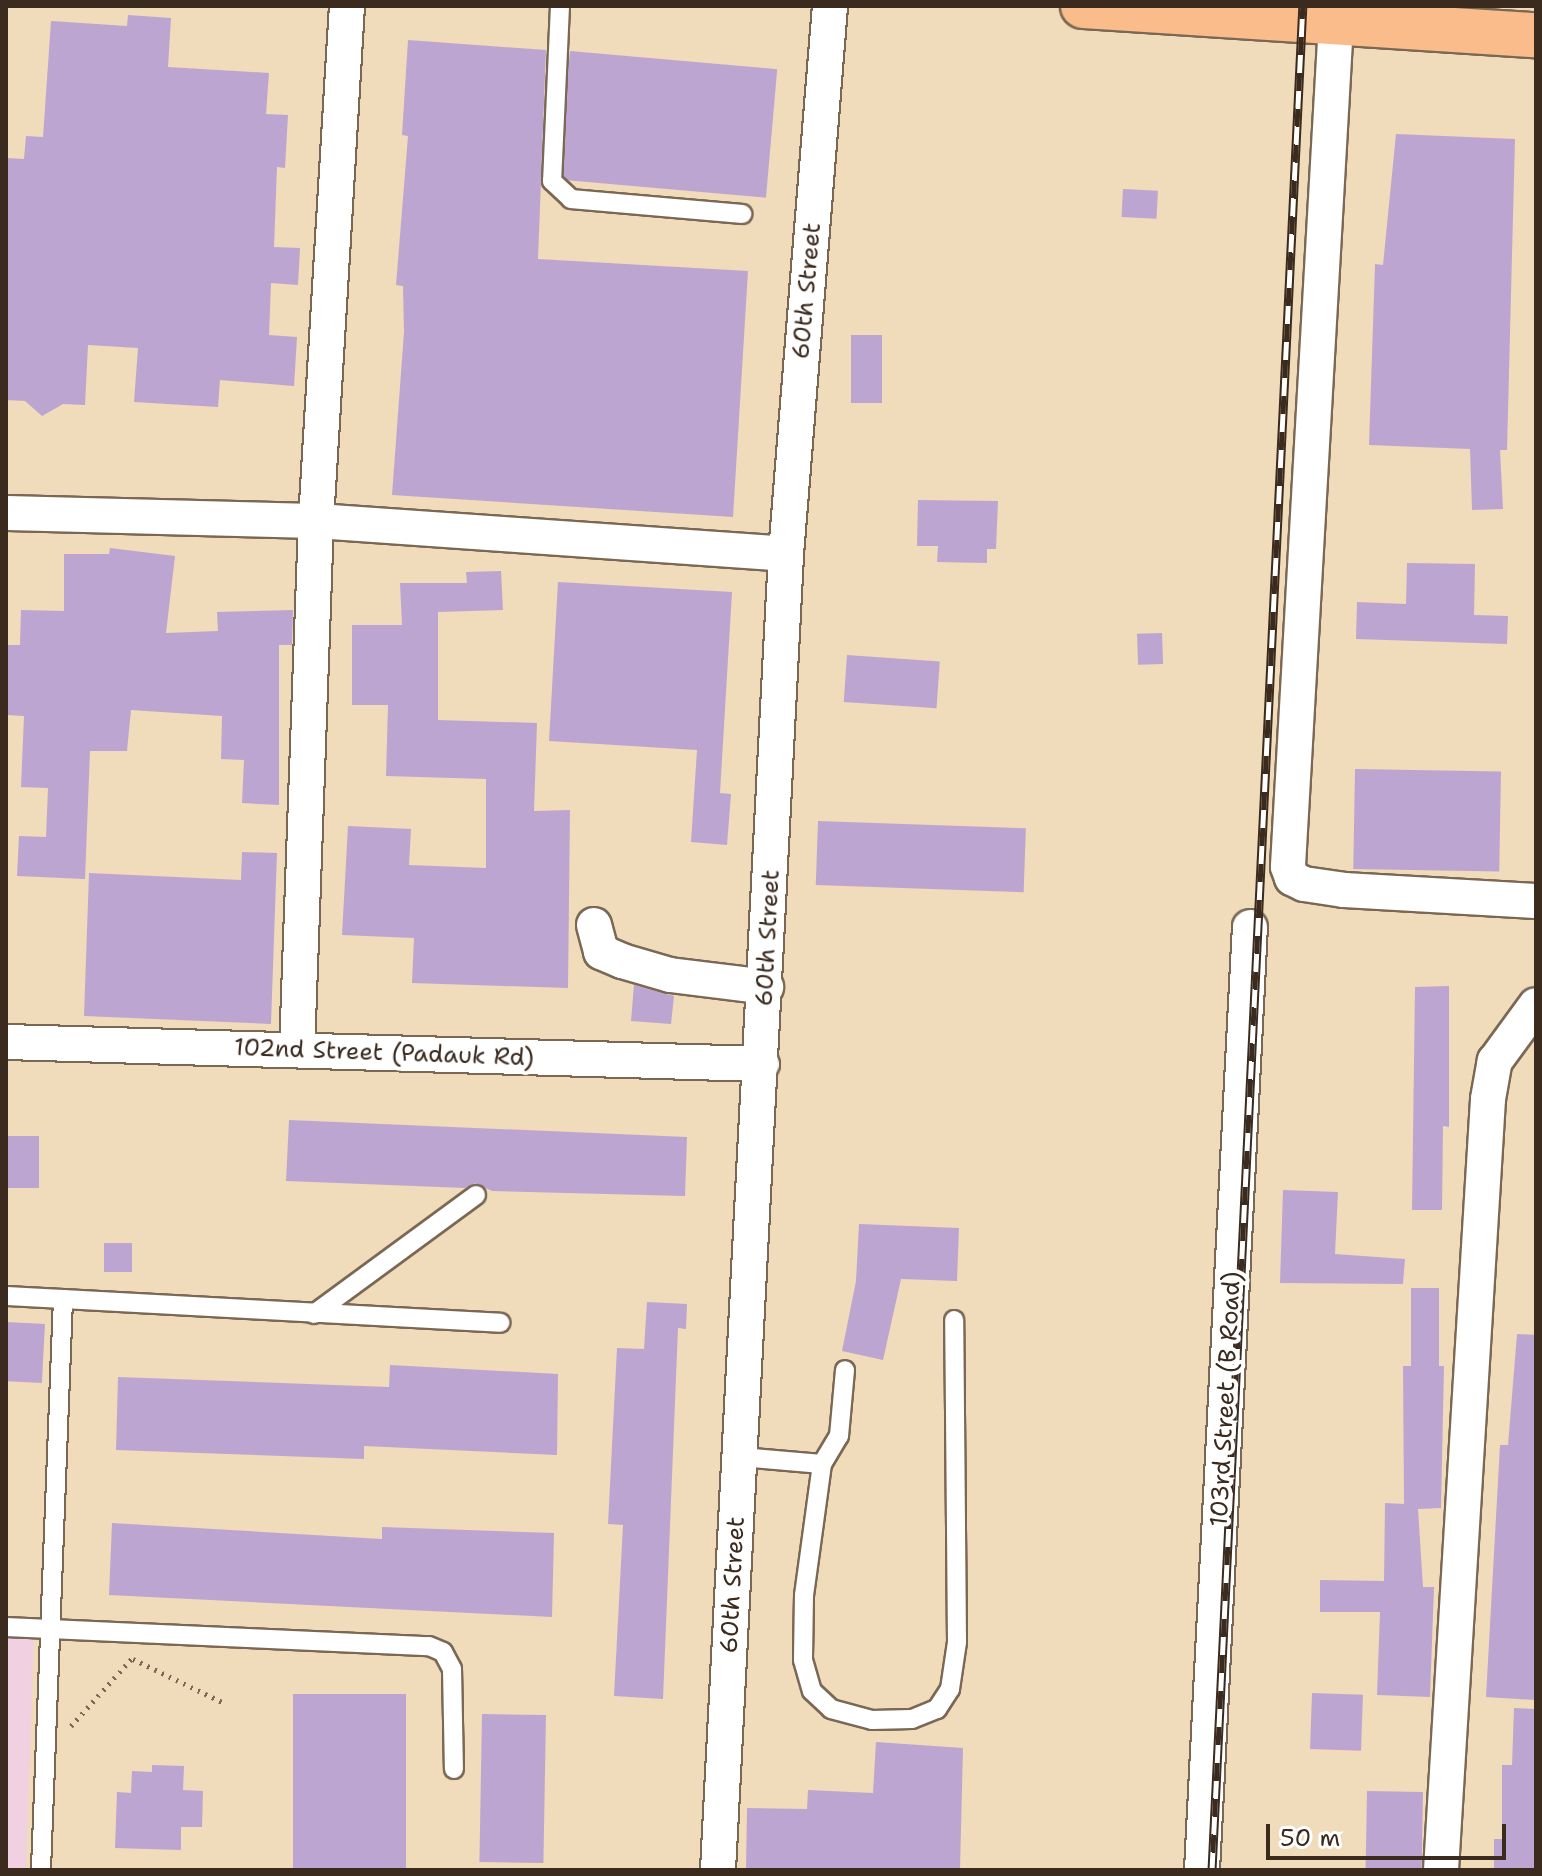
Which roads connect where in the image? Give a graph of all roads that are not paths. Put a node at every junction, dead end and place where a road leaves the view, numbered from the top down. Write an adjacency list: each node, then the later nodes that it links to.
1 (347, 6): 9 (street)
2 (560, 6): 7 (lane)
3 (830, 6): 10 (street, 60th Street)
4 (1083, 6): 5 (main road)
5 (1336, 23): 6 (main road); 11 (street)
6 (1536, 35)
7 (742, 214)
8 (6, 513): 9 (street)
9 (316, 521): 10 (street); 17 (street)
10 (786, 554): 14 (street, 60th Street)
11 (1536, 901)
12 (594, 925): 14 (street)
13 (1250, 927): 33 (street, 103rd Street (B Road))
14 (766, 987): 18 (street, 60th Street)
15 (1536, 1005): 34 (street)
16 (6, 1042): 17 (street, 102nd Street (Padauk Rd))
17 (297, 1050): 18 (street, 102nd Street (Padauk Rd))
18 (762, 1064): 26 (street, 60th Street)
19 (476, 1195): 22 (lane)
20 (6, 1296): 21 (lane)
21 (63, 1299): 22 (lane); 29 (lane)
22 (314, 1314): 24 (lane)
23 (954, 1320): 27 (lane)
24 (500, 1323)
25 (845, 1370): 27 (lane)
26 (741, 1457): 27 (lane); 32 (street, 60th Street)
27 (822, 1464)
28 (6, 1627): 29 (lane)
29 (50, 1629): 30 (lane); 31 (lane)
30 (454, 1769)
31 (41, 1870)
32 (718, 1870)
33 (1202, 1870)
34 (1441, 1870)

